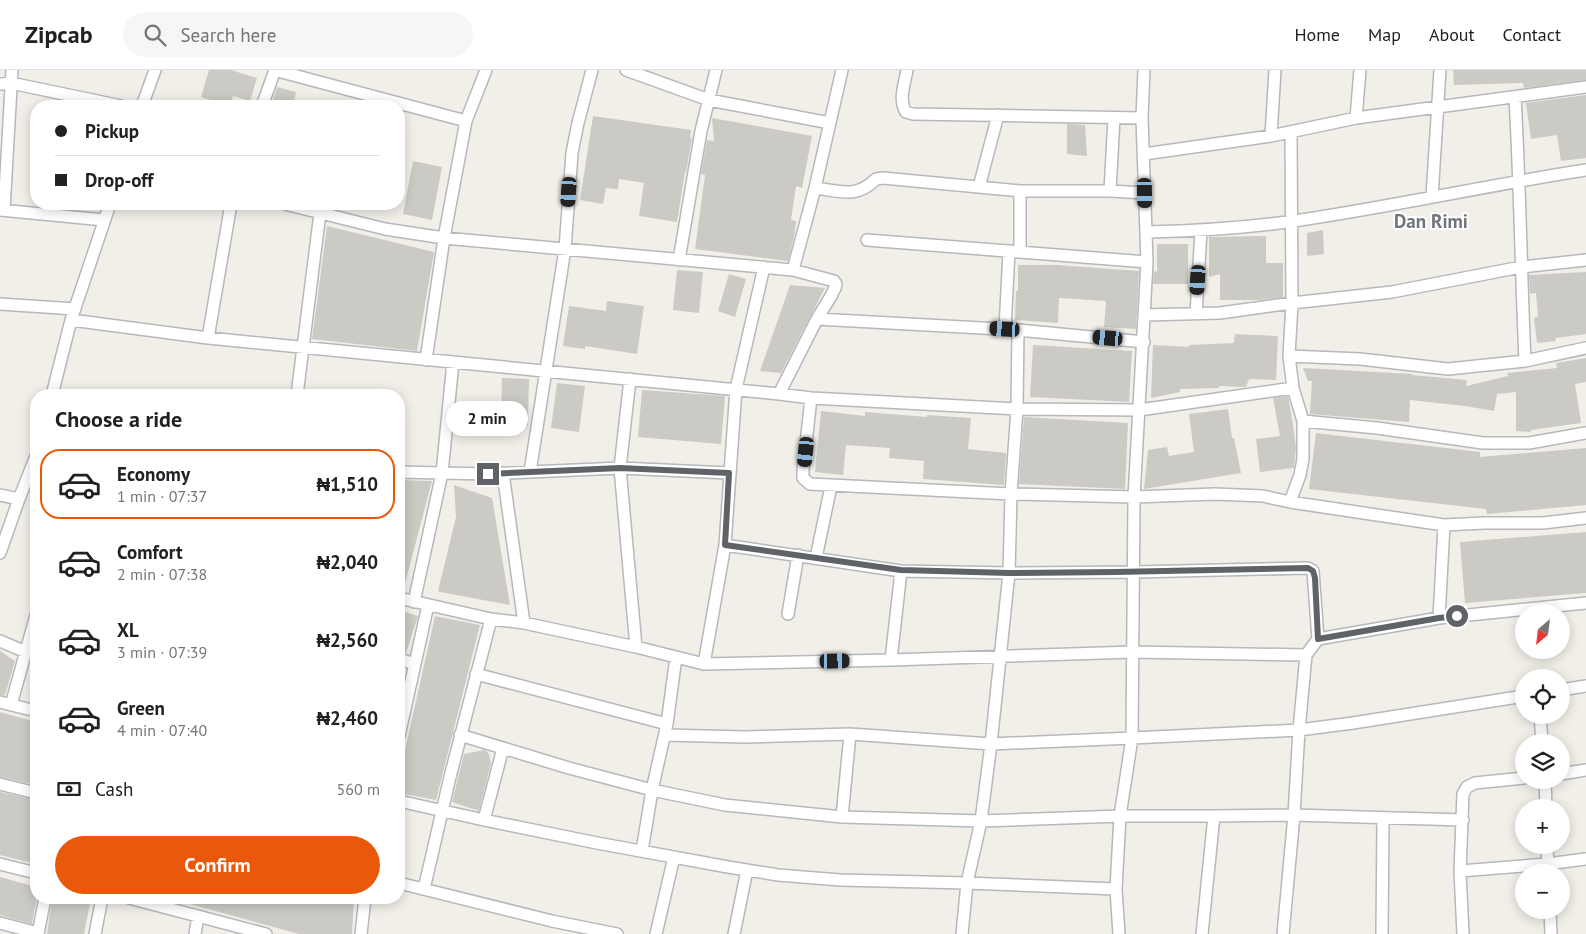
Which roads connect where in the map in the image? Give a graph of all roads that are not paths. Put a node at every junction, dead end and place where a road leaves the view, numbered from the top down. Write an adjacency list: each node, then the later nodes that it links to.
1 (12, 70): 14 (street)
2 (155, 70): 18 (street)
3 (275, 70): 19 (street); 20 (street)
4 (486, 70): 28 (street)
5 (592, 70): 52 (street)
6 (626, 70): 21 (street)
7 (716, 70): 21 (street)
8 (842, 70): 29 (street)
9 (907, 70): 24 (street)
10 (1144, 70): 26 (street)
11 (1275, 70): 31 (street)
12 (1360, 70): 27 (street)
13 (1440, 70): 23 (street)
14 (6, 83): 17 (street); 41 (street)
15 (1586, 88): 16 (street)
16 (1515, 98): 23 (street); 34 (street)
17 (91, 100)
18 (144, 100)
19 (264, 100)
20 (387, 100)
21 (709, 100): 29 (street); 54 (street)
22 (405, 105): 28 (street)
23 (1438, 106): 27 (street); 40 (street)
24 (998, 115): 25 (street); 35 (street)
25 (1114, 118): 26 (street); 38 (street)
26 (1142, 118): 32 (street)
27 (1356, 118): 30 (street)
28 (466, 121): 50 (street)
29 (830, 123): 36 (street)
30 (1291, 132): 31 (street); 47 (street)
31 (1271, 136): 32 (street)
32 (1144, 154): 39 (street)
33 (1586, 170): 34 (street)
34 (1520, 180): 40 (street); 58 (street)
35 (980, 187): 36 (street); 37 (street)
36 (815, 188): 59 (street)
37 (1020, 191): 38 (street); 53 (street)
38 (1110, 191): 39 (street)
39 (1145, 193): 49 (street)
40 (1432, 197): 47 (street)
41 (2, 210): 46 (street)
42 (108, 210): 46 (street)
43 (230, 210): 68 (street)
44 (306, 210): 45 (street)
45 (320, 214): 50 (street); 70 (street)
46 (104, 220): 62 (street)
47 (1292, 221): 48 (street); 60 (street)
48 (1202, 230): 49 (street); 63 (street)
49 (1146, 232): 56 (street)
50 (444, 238): 52 (street); 73 (street)
51 (867, 240): 53 (street)
52 (565, 249): 54 (street); 76 (street)
53 (1014, 252): 56 (street); 66 (street)
54 (679, 260): 57 (street)
55 (1586, 260): 58 (street)
56 (1147, 262): 64 (street)
57 (764, 267): 59 (street); 81 (street)
58 (1521, 267): 60 (street); 74 (street)
59 (794, 270): 65 (street)
60 (1292, 303): 63 (street); 72 (street)
61 (0, 304): 62 (street)
62 (73, 314): 68 (street); 79 (street)
63 (1196, 314): 64 (street)
64 (1145, 315): 69 (street)
65 (817, 319): 66 (street); 82 (street)
66 (1005, 329): 67 (street)
67 (1018, 330): 69 (street); 84 (street)
68 (208, 338): 70 (street)
69 (1144, 342): 85 (street)
70 (304, 348): 73 (street); 80 (street)
71 (1586, 348): 74 (street)
72 (1289, 356): 74 (street); 78 (street)
73 (426, 360): 75 (street)
74 (1525, 361)
75 (453, 362): 76 (street); 91 (street)
76 (545, 371): 77 (street); 90 (street)
77 (630, 379): 81 (street); 88 (street)
78 (1293, 388): 85 (street); 86 (street)
79 (54, 389)
80 (299, 389)
81 (736, 390): 82 (street); 93 (street)
82 (779, 394): 83 (street)
83 (812, 398): 84 (street); 95 (street)
84 (1017, 409): 85 (street); 96 (street)
85 (1138, 410): 98 (street)
86 (1302, 421): 87 (street); 100 (street)
87 (1586, 433)
88 (620, 468): 90 (street); 93 (street); 121 (street)
89 (405, 472): 91 (street)
90 (530, 472): 92 (street)
91 (442, 473): 92 (street); 111 (street)
92 (503, 473): 117 (street)
93 (729, 473): 103 (street)
94 (30, 481): 99 (street)
95 (831, 486): 96 (street); 106 (street)
96 (1011, 494): 98 (street); 109 (street)
97 (0, 495): 99 (street)
98 (1134, 498): 100 (street); 108 (street)
99 (19, 499): 104 (street)
100 (1290, 502): 102 (street)
101 (1586, 518): 102 (street)
102 (1444, 525): 115 (street)
103 (725, 545): 105 (street); 130 (street)
104 (0, 553)
105 (798, 555): 106 (street); 114 (street)
106 (816, 558): 107 (street)
107 (901, 570): 109 (street); 127 (street)
108 (1134, 572): 109 (street); 119 (street); 123 (street)
109 (1009, 573): 125 (street)
110 (405, 600): 111 (street)
111 (414, 602): 113 (street)
112 (1586, 603): 115 (street)
113 (428, 605): 116 (street); 129 (street)
114 (788, 614)
115 (1439, 618): 119 (street)
116 (491, 619): 117 (street); 131 (street)
117 (524, 623): 121 (street)
118 (30, 637): 122 (street)
119 (1318, 639): 124 (street)
120 (0, 641): 122 (street)
121 (636, 647): 126 (street)
122 (26, 652): 135 (street)
123 (1133, 652): 124 (street); 125 (street); 142 (street)
124 (1306, 655): 139 (street)
125 (1001, 656): 127 (street); 143 (street)
126 (676, 657): 130 (street); 138 (street)
127 (891, 660): 130 (street)
128 (405, 661): 129 (street)
129 (415, 664): 136 (street)
130 (704, 664)
131 (476, 674): 138 (street); 141 (street)
132 (1586, 686): 133 (street)
133 (1570, 689)
134 (1515, 697): 139 (street)
135 (5, 703): 137 (street)
136 (405, 706)
137 (30, 709)
138 (666, 730): 140 (street); 149 (street)
139 (1299, 730): 142 (street); 153 (street)
140 (850, 734): 143 (street); 156 (street)
141 (460, 735): 144 (street); 152 (street)
142 (1132, 738): 143 (street); 154 (street)
143 (991, 744): 160 (street)
144 (503, 748): 149 (street); 158 (street)
145 (1586, 770): 146 (street)
146 (1570, 773)
147 (1515, 779): 159 (street)
148 (0, 784): 150 (street)
149 (652, 790): 156 (street); 161 (street)
150 (30, 792)
151 (405, 802): 152 (street)
152 (442, 810): 158 (street); 173 (street)
153 (1294, 815): 155 (street); 157 (street); 192 (street)
154 (1120, 816): 155 (street); 160 (street); 172 (street)
155 (1214, 816): 191 (street)
156 (842, 817): 160 (street)
157 (1383, 819): 159 (street); 193 (street)
158 (484, 820): 161 (street)
159 (1463, 820): 168 (street)
160 (981, 821): 170 (street)
161 (642, 851): 162 (street)
162 (674, 857): 167 (street); 187 (street)
163 (1586, 859): 165 (street)
164 (0, 864): 169 (street)
165 (1564, 864)
166 (1515, 869): 168 (street)
167 (747, 870): 170 (street); 188 (street)
168 (1460, 871): 194 (street)
169 (30, 872)
170 (967, 883): 172 (street); 189 (street)
171 (405, 884): 173 (street)
172 (1116, 888): 190 (street)
173 (424, 889): 186 (street)
174 (44, 904): 181 (street)
175 (101, 904): 182 (street)
176 (172, 904): 178 (street)
177 (364, 904): 185 (street)
178 (198, 916): 183 (street); 184 (street)
179 (1550, 919): 195 (street)
180 (0, 922): 181 (street)
181 (38, 934)
182 (95, 934)
183 (195, 934)
184 (266, 934)
185 (361, 934)
186 (617, 934)
187 (656, 934)
188 (734, 934)
189 (962, 934)
190 (1118, 934)
191 (1202, 934)
192 (1282, 934)
193 (1382, 934)
194 (1462, 934)
195 (1551, 934)

